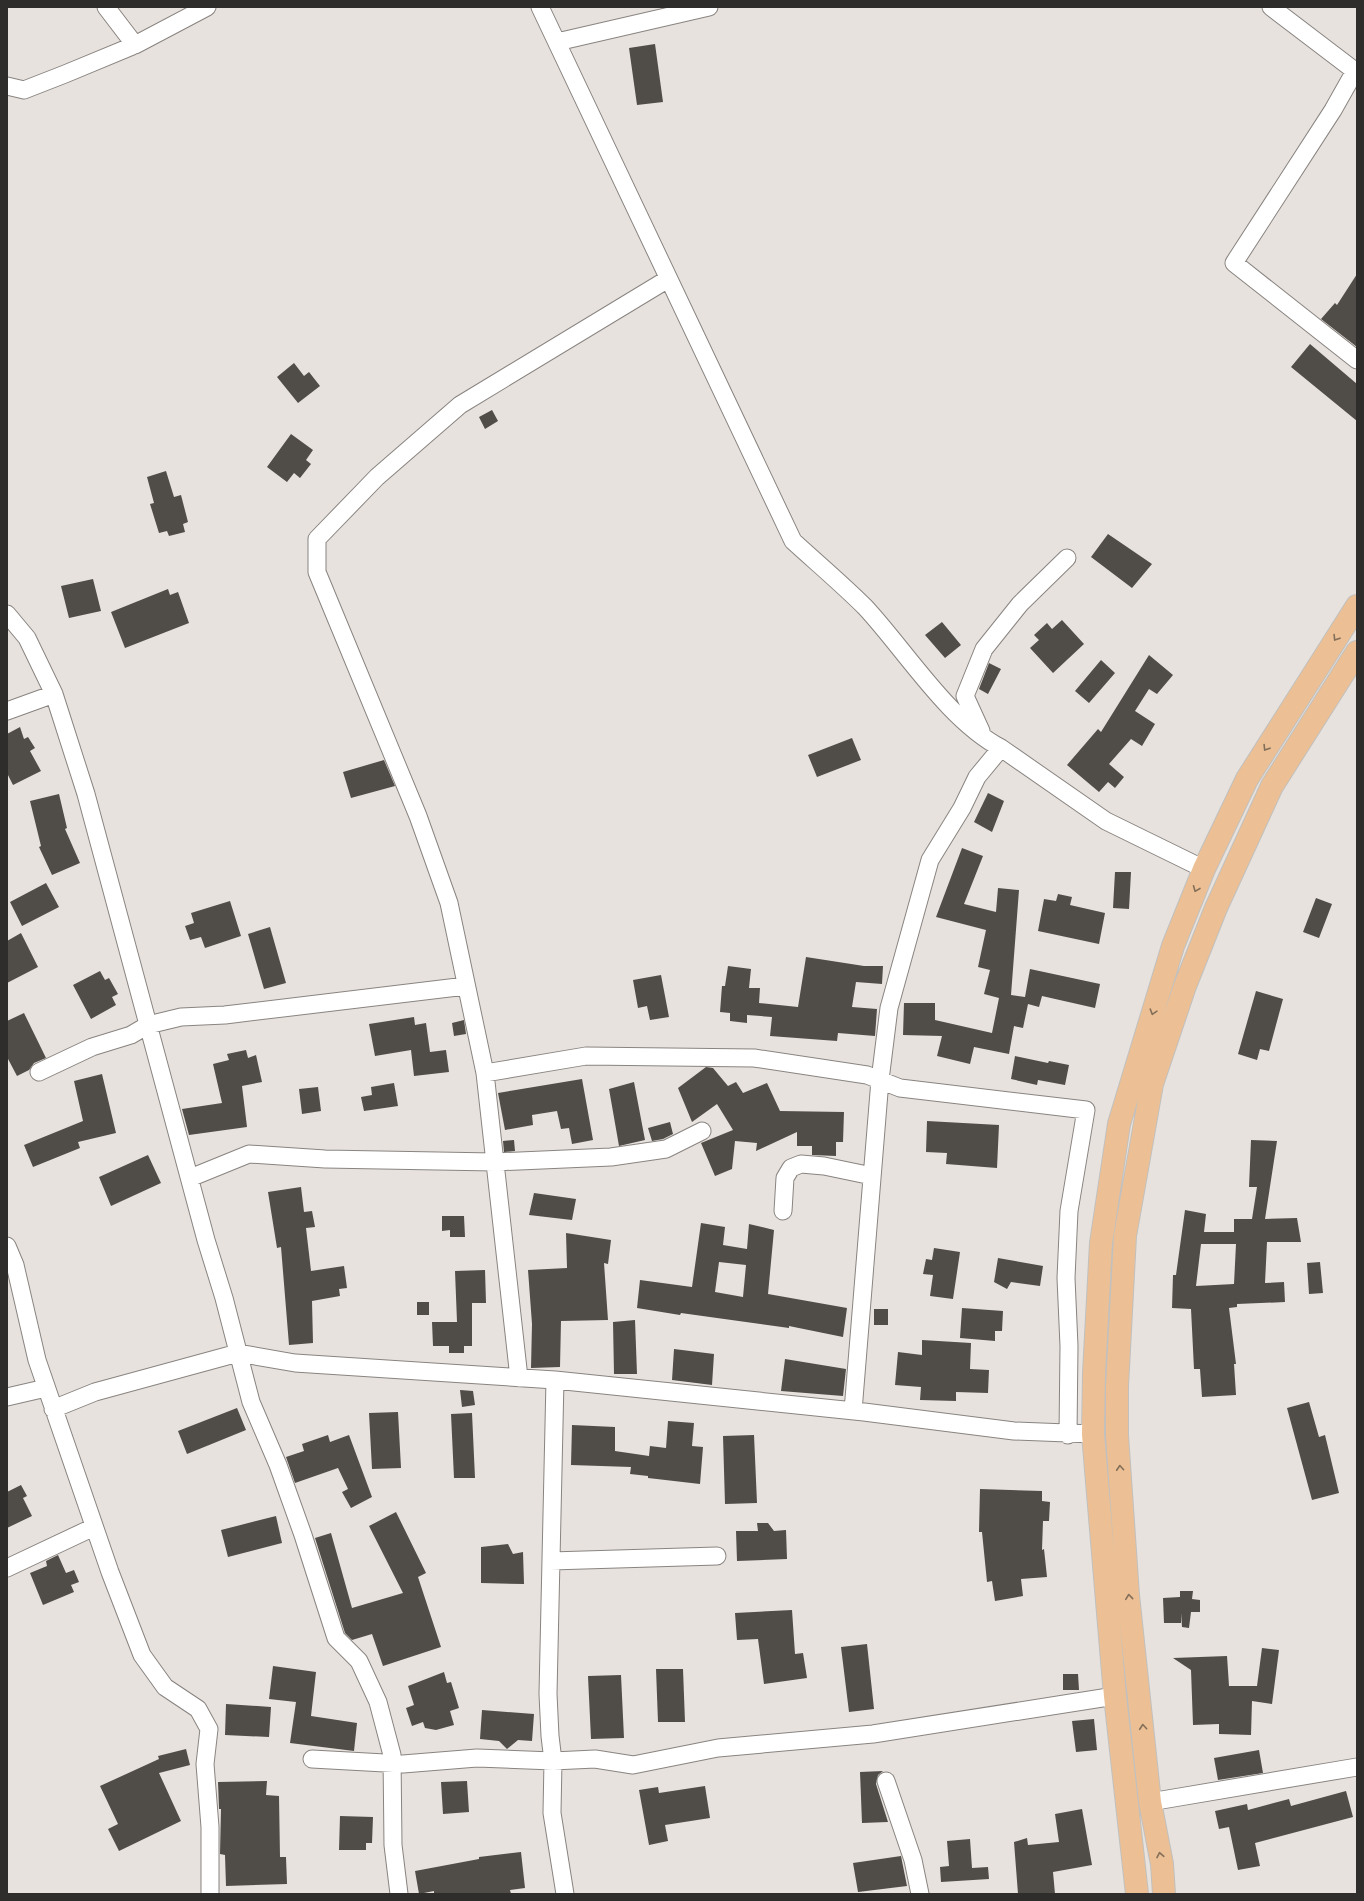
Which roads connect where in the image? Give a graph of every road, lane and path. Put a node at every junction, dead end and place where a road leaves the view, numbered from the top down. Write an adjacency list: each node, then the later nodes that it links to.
1 (106, 7): 7 (street)
2 (207, 7): 7 (street)
3 (540, 7): 6 (street)
4 (709, 7): 6 (street)
5 (1271, 7): 10 (street)
6 (557, 42): 9 (street)
7 (135, 45): 8 (street)
8 (7, 86)
9 (668, 279): 17 (street); 20 (street)
10 (1357, 360)
11 (1067, 558): 17 (street)
12 (1357, 606): 19 (main road, one-way to 19)
13 (7, 614): 15 (street)
14 (1357, 652): 50 (main road, one-way to 14)
15 (54, 694): 16 (street); 21 (street)
16 (7, 711)
17 (986, 740): 18 (street)
18 (1001, 748): 19 (street); 24 (street)
19 (1204, 869): 38 (main road, one-way to 38)
20 (466, 986): 21 (street); 23 (street)
21 (148, 1025): 22 (street); 28 (street)
22 (39, 1072)
23 (486, 1072): 24 (street); 26 (street)
24 (880, 1080): 27 (street); 39 (street)
25 (702, 1131): 26 (street)
26 (494, 1162): 28 (street); 32 (street)
27 (872, 1176): 29 (street); 37 (street)
28 (190, 1178): 31 (street)
29 (783, 1211)
30 (7, 1246): 34 (street)
31 (238, 1353): 32 (street); 36 (street); 47 (street)
32 (519, 1378): 33 (street)
33 (555, 1380): 37 (street); 42 (street)
34 (46, 1388): 35 (street); 36 (street)
35 (7, 1397)
36 (53, 1409): 40 (street)
37 (853, 1411): 39 (street)
38 (1093, 1434): 39 (street); 44 (main road)
39 (1068, 1435)
40 (94, 1527): 43 (street); 52 (street)
41 (717, 1556): 42 (street)
42 (551, 1561): 46 (street)
43 (7, 1568)
44 (1115, 1696): 46 (street); 56 (main road)
45 (312, 1759): 47 (street)
46 (553, 1761): 47 (street); 54 (street)
47 (392, 1763): 53 (street)
48 (1357, 1767): 50 (street)
49 (886, 1780): 55 (street)
50 (1150, 1802): 51 (main road, one-way to 50)
51 (1166, 1891)
52 (210, 1894)
53 (399, 1894)
54 (565, 1894)
55 (920, 1894)
56 (1137, 1894)

